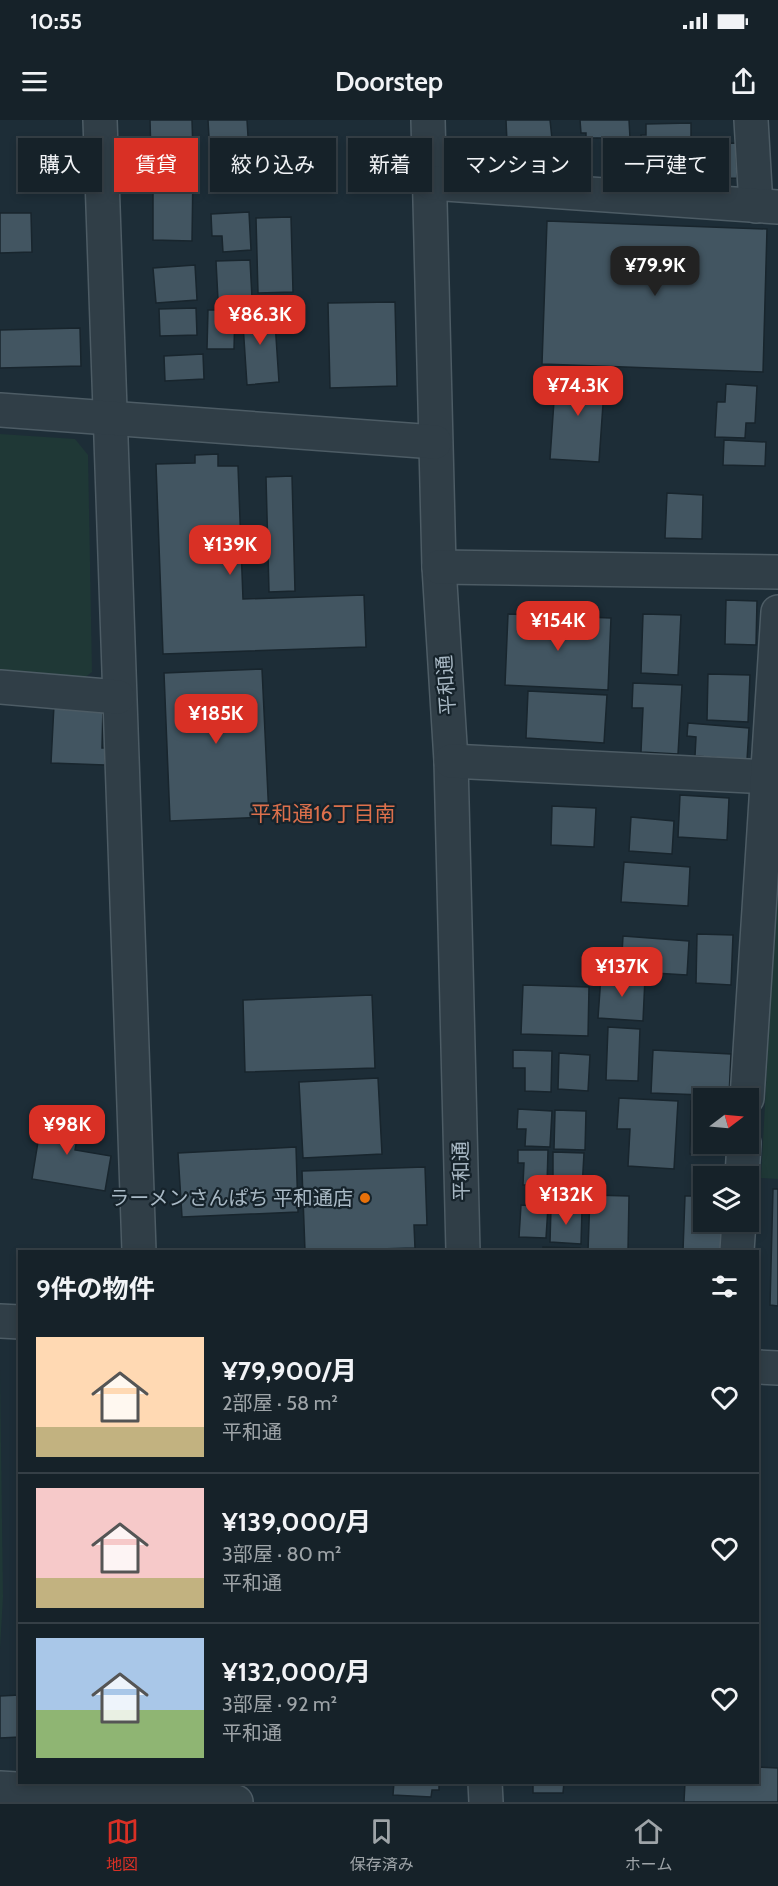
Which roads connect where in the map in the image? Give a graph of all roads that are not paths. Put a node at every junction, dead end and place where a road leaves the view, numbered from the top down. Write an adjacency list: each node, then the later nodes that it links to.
1 (100, 120): 9 (street)
2 (429, 120): 4 (street, 平和通)
3 (751, 120): 7 (street)
4 (430, 138)
5 (432, 183): 7 (street)
6 (431, 192): 10 (street, 平和通)
7 (767, 206)
8 (0, 410): 9 (street)
9 (109, 418): 10 (street); 15 (street)
10 (435, 442): 11 (street, 平和通)
11 (439, 567): 12 (street); 16 (street, 平和通)
12 (778, 572)
13 (778, 612): 17 (street)
14 (0, 687): 15 (street)
15 (118, 697): 20 (street)
16 (451, 761): 17 (street); 21 (street, 平和通)
17 (769, 777): 18 (street)
18 (748, 1088)
19 (738, 1232): 22 (street)
20 (139, 1250)
21 (463, 1250)
22 (737, 1250)
23 (0, 1321): 24 (street)
24 (18, 1322)
25 (759, 1367): 26 (street)
26 (778, 1368)
27 (485, 1784): 31 (street)
28 (0, 1788): 29 (street)
29 (65, 1792): 30 (street)
30 (236, 1802)
31 (486, 1802)

